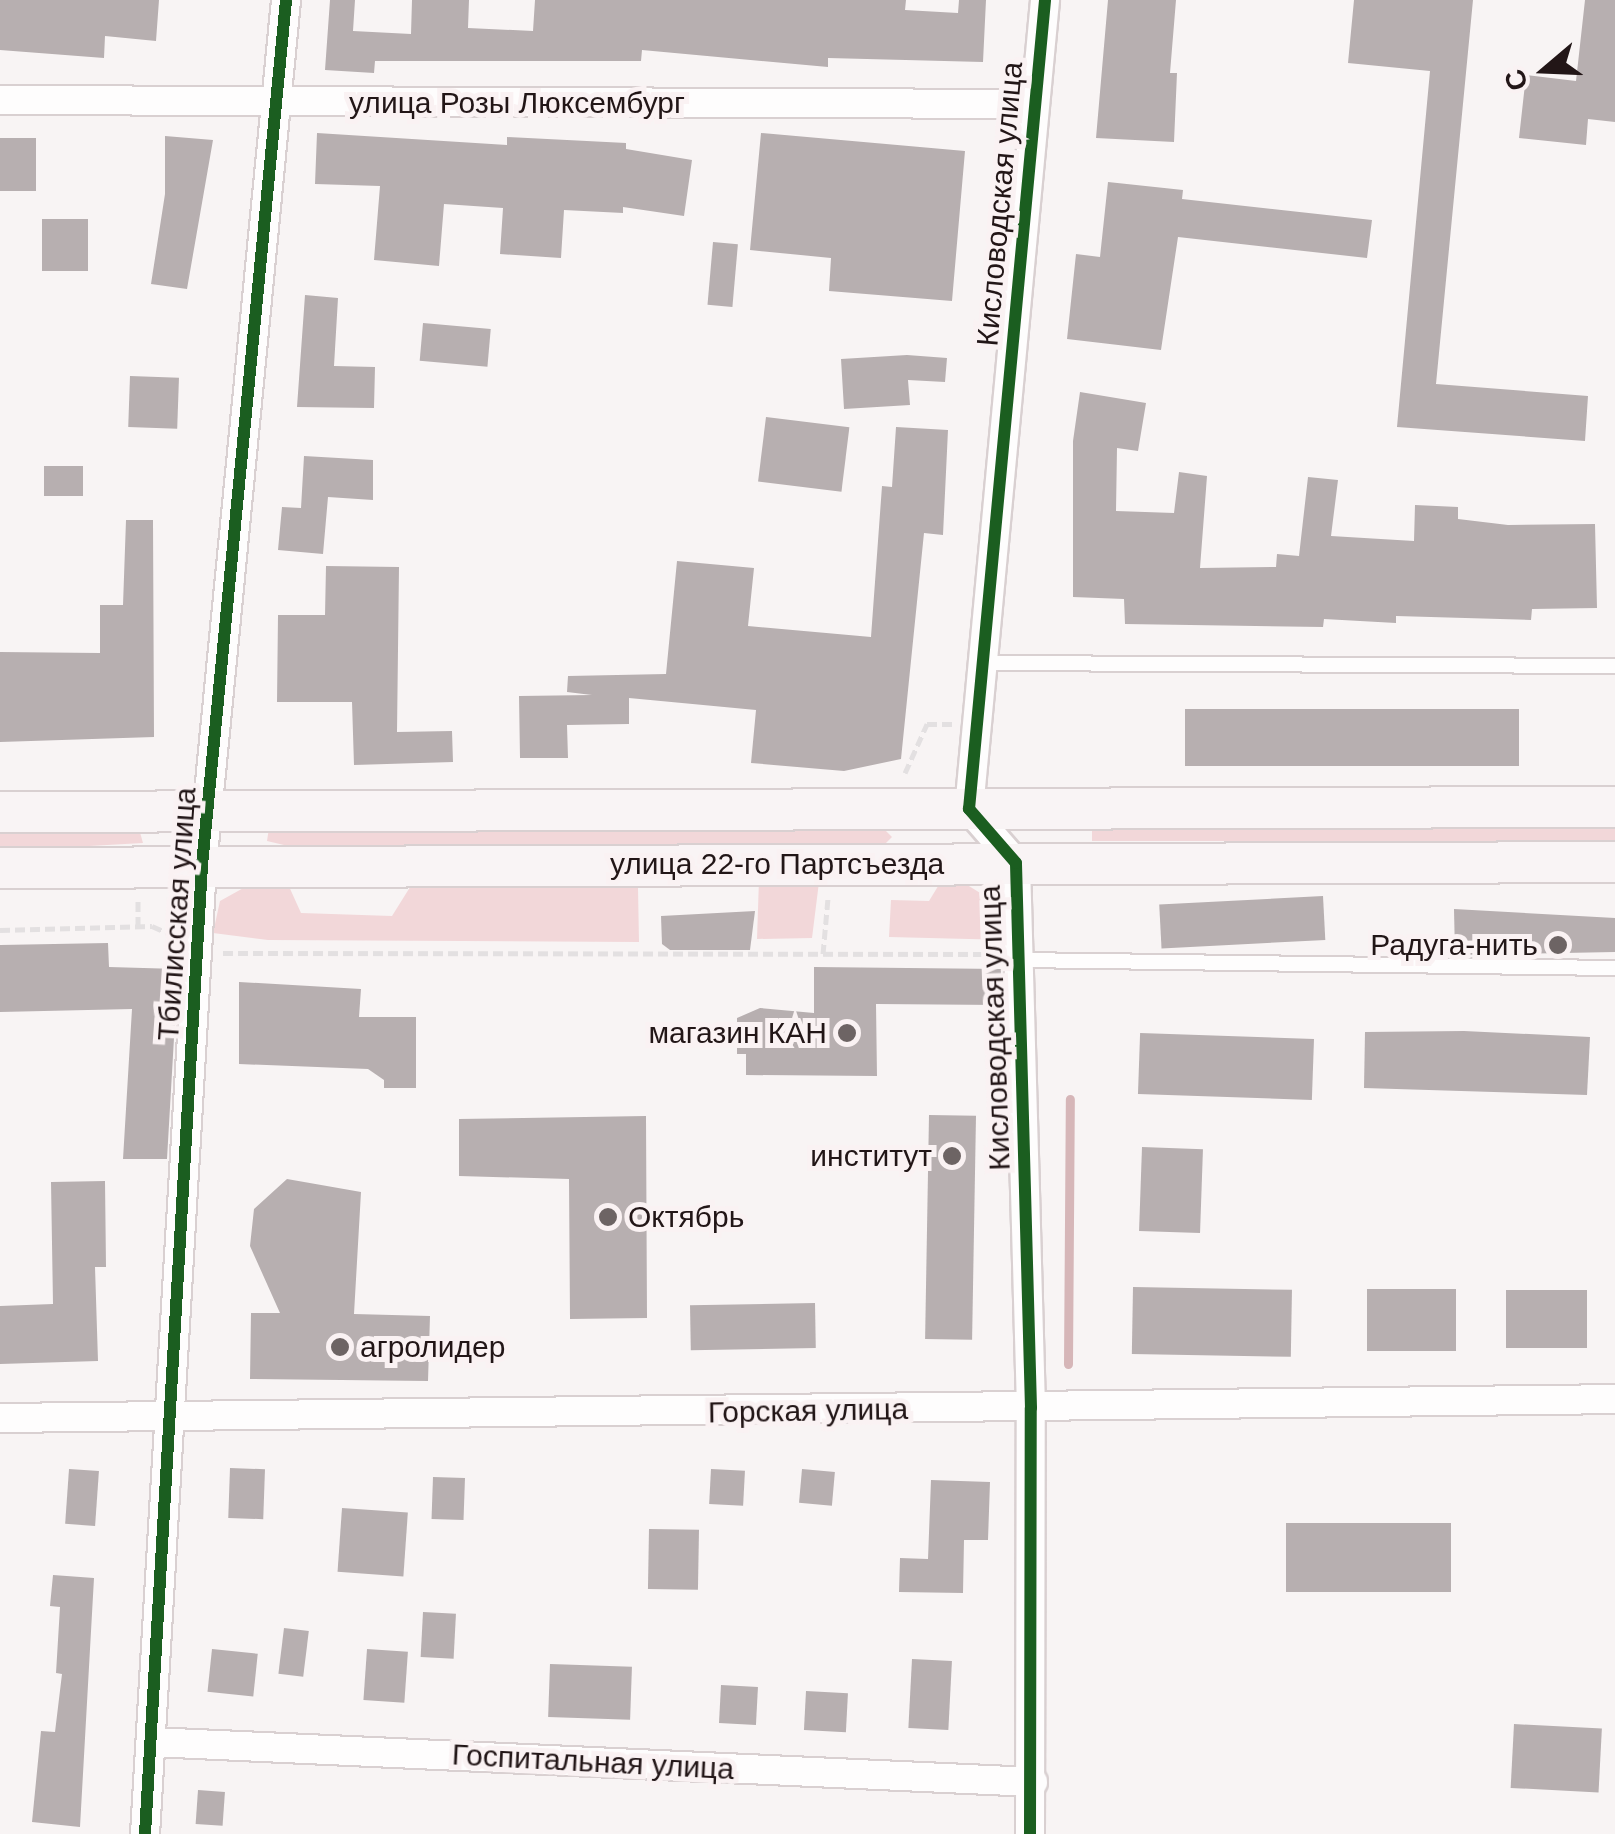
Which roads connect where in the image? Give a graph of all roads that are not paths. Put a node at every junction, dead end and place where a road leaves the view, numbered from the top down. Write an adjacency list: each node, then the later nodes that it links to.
1 (286, 0): 4 (street, Тбилисская улица)
2 (1045, 0): 5 (street, Кисловодская улица)
3 (0, 100): 4 (street, улица Розы Люксембург)
4 (275, 102): 5 (street, улица Розы Люксембург); 11 (street, Тбилисская улица)
5 (1034, 104): 6 (street, Кисловодская улица)
6 (983, 664): 7 (lane); 9 (street, Кисловодская улица)
7 (1615, 666)
8 (1615, 808): 9 (main road, улица 22-го Партсъезда)
9 (969, 809): 11 (main road, улица 22-го Партсъезда); 14 (street, Кисловодская улица)
10 (0, 812): 11 (main road, улица 22-го Партсъезда)
11 (208, 814): 13 (street, Тбилисская улица)
12 (1615, 862): 14 (main road, улица 22-го Партсъезда)
13 (202, 864): 14 (main road, улица 22-го Партсъезда); 15 (main road, улица 22-го Партсъезда); 21 (street, Тбилисская улица)
14 (1016, 864): 17 (street, Кисловодская улица)
15 (0, 868)
16 (1615, 968): 17 (lane)
17 (1018, 971): 19 (street, Кисловодская улица)
18 (1615, 1398): 19 (street, Горская улица)
19 (1032, 1408): 21 (street, Горская улица); 23 (street, Кисловодская улица)
20 (0, 1418): 21 (street, Горская улица)
21 (170, 1418): 22 (street, Тбилисская улица)
22 (152, 1742): 23 (street, Госпитальная улица); 24 (street, Тбилисская улица)
23 (1034, 1782): 25 (street, Кисловодская улица)
24 (145, 1834)
25 (1030, 1834)

